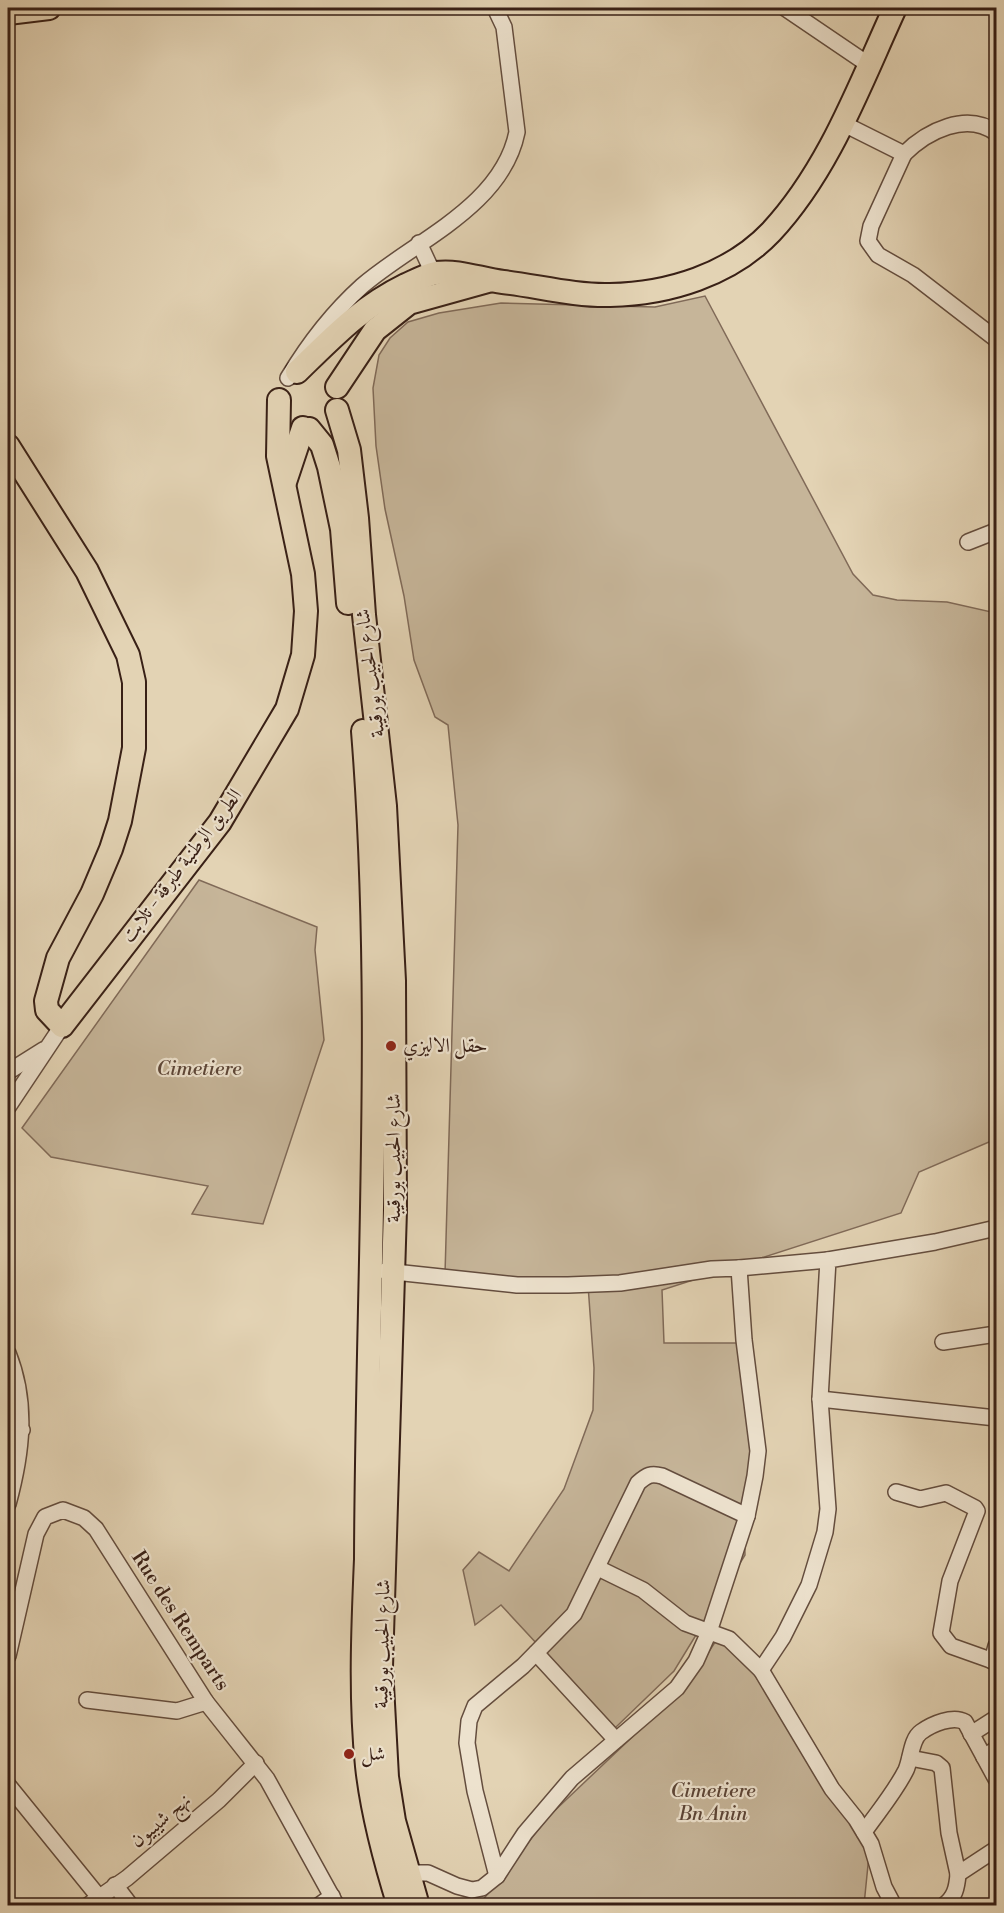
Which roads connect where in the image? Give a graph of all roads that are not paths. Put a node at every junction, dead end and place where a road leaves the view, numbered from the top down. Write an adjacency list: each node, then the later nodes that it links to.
1 (49, 8): 5 (main road)
2 (495, 8): 10 (street)
3 (785, 8): 6 (street)
4 (896, 8): 6 (main road)
5 (8, 13)
6 (869, 65): 7 (main road)
7 (842, 123): 9 (street); 12 (main road)
8 (996, 133): 9 (street)
9 (904, 154): 13 (street)
10 (419, 243): 11 (street); 14 (street)
11 (433, 273): 12 (main road); 14 (main road)
12 (492, 280): 15 (main road)
13 (996, 339)
14 (292, 375): 15 (main road); 16 (main road)
15 (337, 387): 17 (main road)
16 (279, 400): 18 (main road); 20 (main road, الطريق الوطنية طبرقة - تلابت)
17 (337, 410): 18 (main road); 33 (main road, شارع الحبيب بورقيبة)
18 (306, 428): 20 (main road, الطريق الوطنية طبرقة - تلابت); 32 (main road, شارع الحبيب بورقيبة)
19 (8, 446): 23 (main road)
20 (285, 482): 24 (main road, الطريق الوطنية طبرقة - تلابت)
21 (996, 531): 22 (street)
22 (968, 542)
23 (58, 958): 24 (main road); 25 (main road)
24 (80, 1000): 25 (main road, الطريق الوطنية طبرقة - تلابت)
25 (62, 1026): 26 (street)
26 (48, 1047): 27 (street); 28 (street)
27 (8, 1072)
28 (8, 1107)
29 (996, 1228): 30 (street)
30 (828, 1260): 31 (street); 37 (street)
31 (739, 1268): 33 (street); 42 (street)
32 (370, 1271): 33 (street); 61 (main road, شارع الحبيب بورقيبة)
33 (393, 1272): 61 (main road, شارع الحبيب بورقيبة)
34 (996, 1334): 35 (street)
35 (943, 1342)
36 (8, 1353): 39 (street)
37 (820, 1399): 38 (street); 48 (street)
38 (996, 1418)
39 (15, 1433): 41 (street)
40 (896, 1492): 47 (street)
41 (8, 1504)
42 (747, 1516): 43 (street); 44 (street)
43 (598, 1568): 44 (street); 45 (street)
44 (710, 1632): 48 (street); 53 (street)
45 (536, 1653): 53 (street); 63 (street)
46 (8, 1656): 50 (street, Rue des Remparts)
47 (995, 1656)
48 (761, 1670): 59 (street)
49 (87, 1700): 50 (street)
50 (206, 1702): 56 (street, Rue des Remparts)
51 (996, 1718): 52 (street)
52 (971, 1734): 54 (street); 55 (street)
53 (616, 1740): 63 (street)
54 (990, 1753): 57 (street)
55 (910, 1758): 59 (street); 62 (street)
56 (256, 1763): 64 (street, نهج شيبيون); 65 (street, Rue des Remparts)
57 (996, 1779)
58 (8, 1785): 66 (street)
59 (864, 1832): 71 (street)
60 (996, 1849): 62 (street)
61 (399, 1873): 63 (street); 69 (main road, شارع الحبيب بورقيبة); 70 (main road, شارع الحبيب بورقيبة)
62 (958, 1874): 72 (street)
63 (497, 1876)
64 (116, 1885): 66 (street, نهج شيبيون); 67 (street)
65 (335, 1900): 68 (street)
66 (93, 1901)
67 (131, 1905)
68 (318, 1905)
69 (399, 1905)
70 (418, 1905)
71 (894, 1905)
72 (943, 1905)

